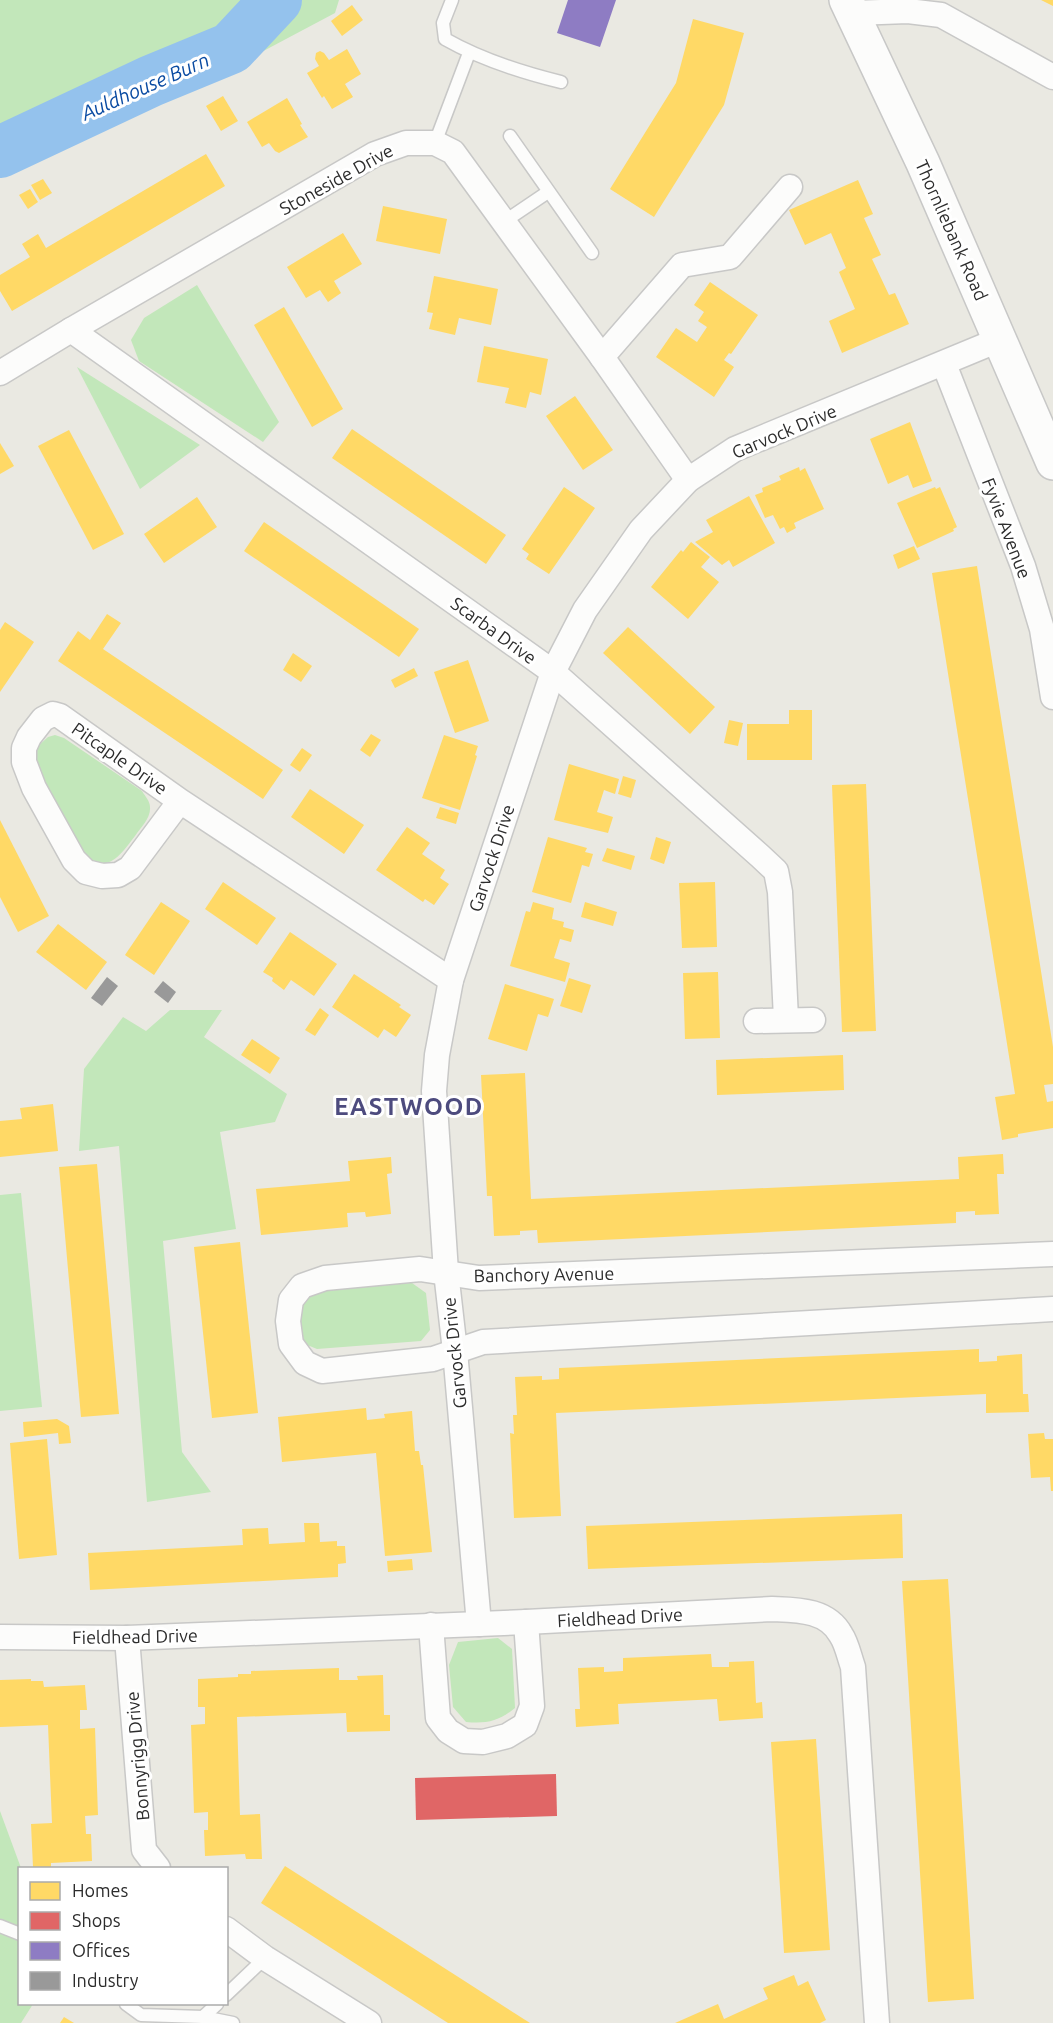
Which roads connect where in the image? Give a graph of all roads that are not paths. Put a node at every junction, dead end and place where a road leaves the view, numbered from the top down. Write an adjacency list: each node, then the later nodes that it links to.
1 (452, 0): 3 (lane)
2 (850, 6): 4 (street); 13 (main road, Thornliebank Road)
3 (469, 53): 5 (lane); 7 (lane)
4 (1053, 77)
5 (561, 82)
6 (510, 136): 9 (lane)
7 (435, 143): 10 (street); 12 (street, Stoneside Drive)
8 (790, 187): 14 (street)
9 (548, 192): 10 (lane); 11 (lane)
10 (505, 221): 14 (street)
11 (592, 253)
12 (71, 330): 16 (street, Stoneside Drive); 19 (street, Scarba Drive)
13 (1001, 339): 15 (street, Garvock Drive); 17 (main road, Thornliebank Road)
14 (602, 357): 18 (street)
15 (944, 364): 18 (street, Garvock Drive); 20 (street, Fyvie Avenue)
16 (0, 373)
17 (1053, 463)
18 (688, 480): 19 (street, Garvock Drive)
19 (553, 672): 22 (street, Garvock Drive); 23 (street, Scarba Drive)
20 (1053, 697)
21 (180, 801): 21 (street, Pitcaple Drive); 22 (street, Pitcaple Drive)
22 (451, 980): 27 (street, Garvock Drive)
23 (786, 1019): 24 (street); 25 (street)
24 (813, 1020)
25 (756, 1021)
26 (1053, 1254): 27 (street, Banchory Avenue)
27 (446, 1272): 29 (street, Garvock Drive); 29 (street, Banchory Avenue)
28 (1053, 1309): 29 (street, Banchory Avenue)
29 (455, 1351): 31 (street, Garvock Drive)
30 (526, 1622): 31 (street, Fieldhead Drive); 32 (street); 47 (street, Fieldhead Drive)
31 (479, 1624): 32 (street, Fieldhead Drive)
32 (431, 1625): 34 (street, Fieldhead Drive)
33 (0, 1637): 34 (street, Fieldhead Drive)
34 (127, 1638): 35 (street, Bonnyrigg Drive)
35 (157, 1867)
36 (0, 1926): 38 (lane)
37 (228, 1930): 39 (street)
38 (18, 1933)
39 (265, 1958): 40 (lane); 46 (street)
40 (228, 1993)
41 (127, 2005): 44 (lane)
42 (217, 2005): 43 (lane)
43 (203, 2017): 44 (lane); 45 (lane)
44 (140, 2019)
45 (233, 2023)
46 (369, 2023)
47 (877, 2023)

